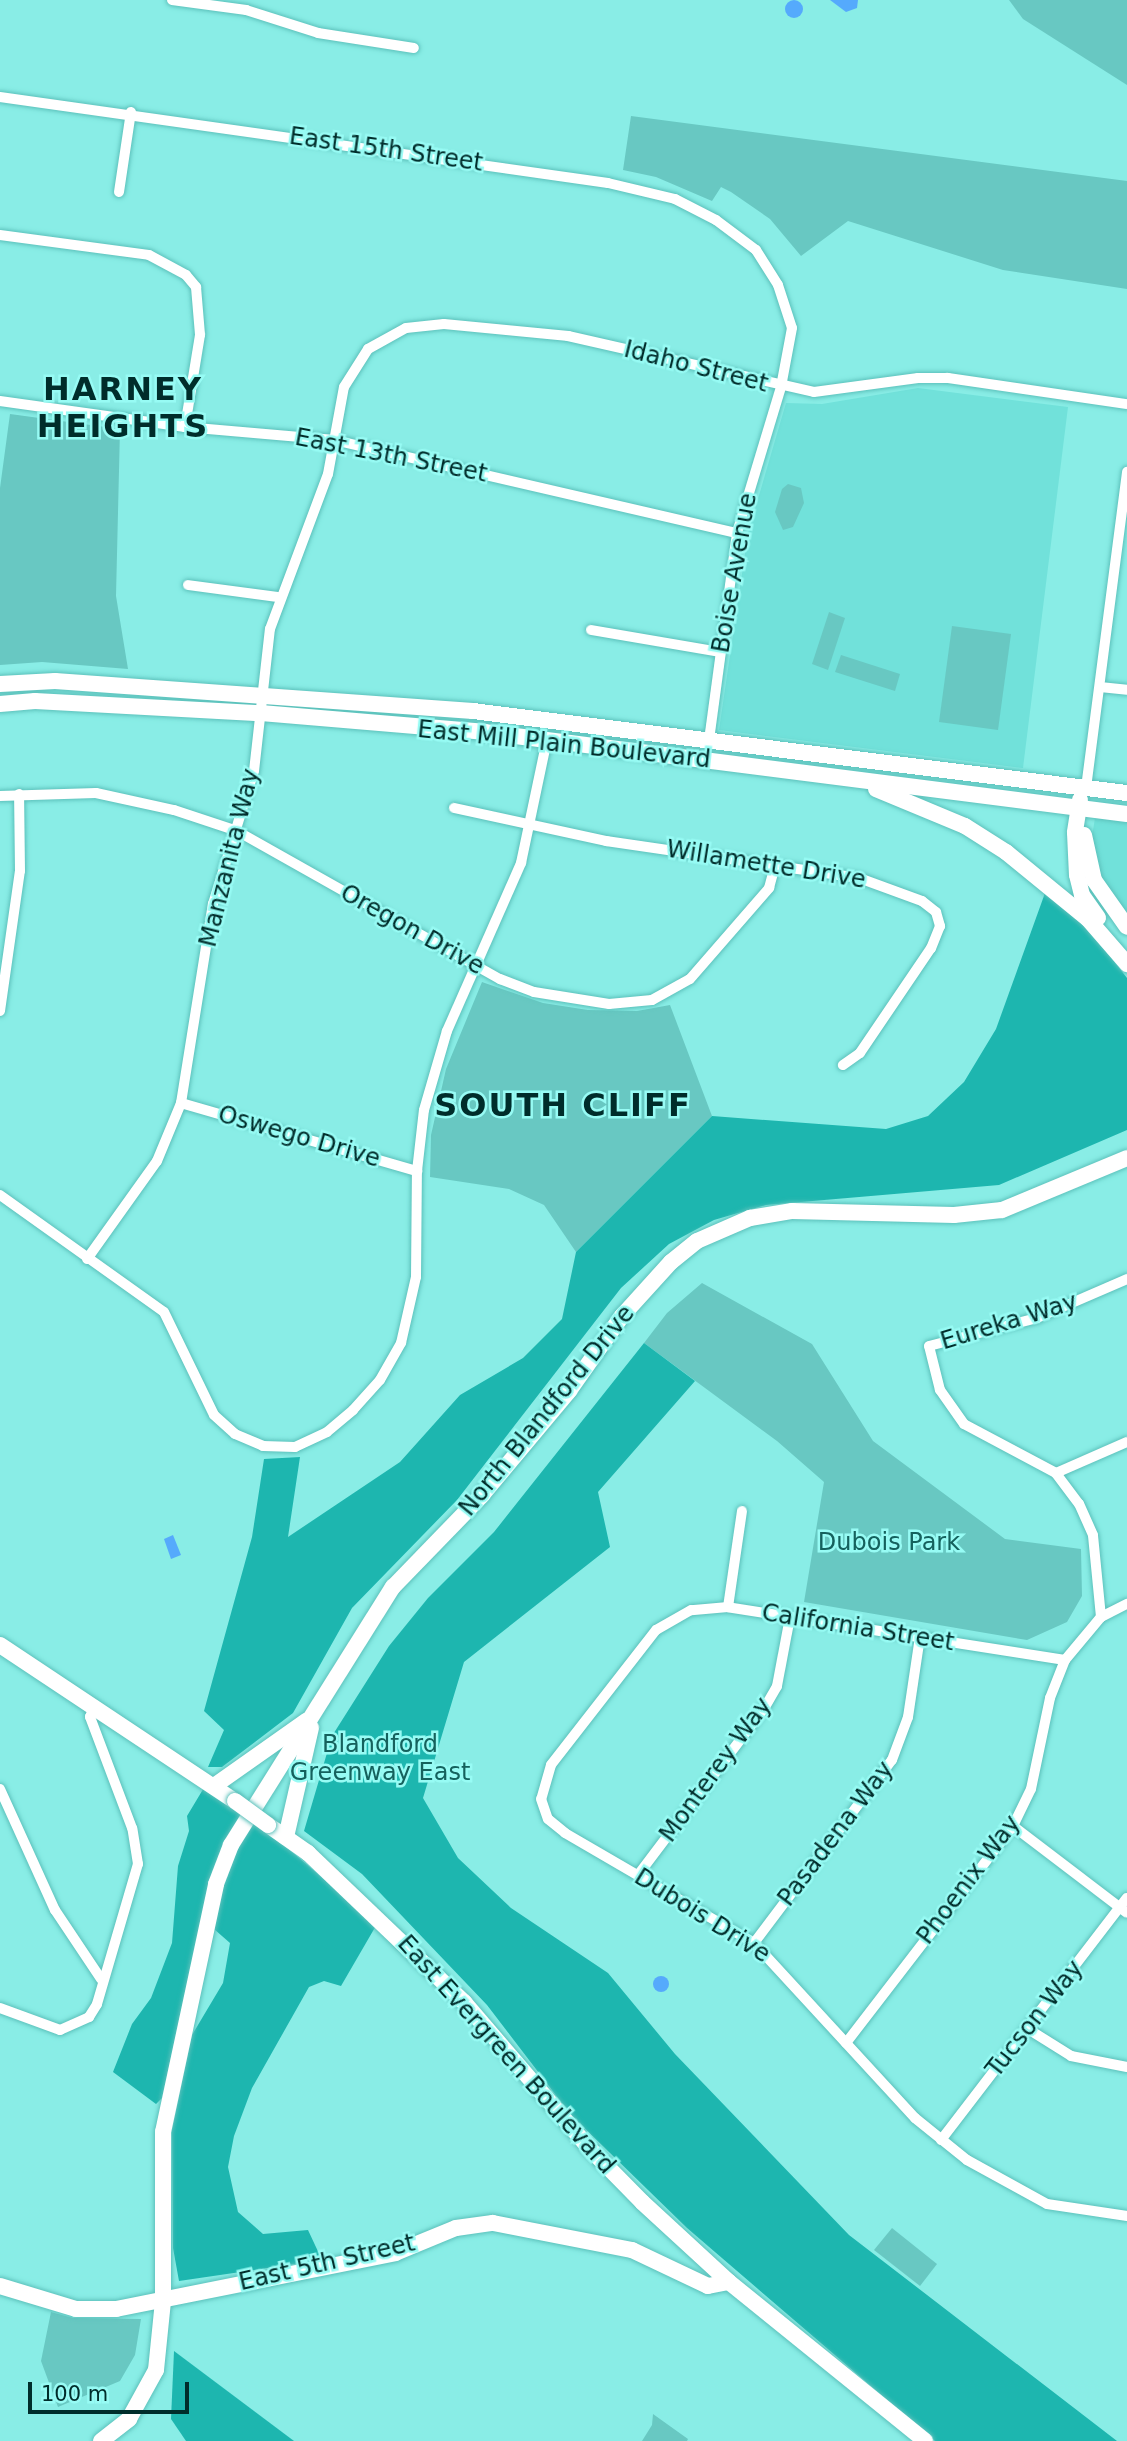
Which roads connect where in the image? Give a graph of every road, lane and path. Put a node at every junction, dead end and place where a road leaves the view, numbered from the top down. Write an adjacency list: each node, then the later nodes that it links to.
1 (172, 0): 2 (street)
2 (414, 48)
3 (0, 97): 4 (street, East 15th Street)
4 (131, 112): 5 (street); 7 (street, East 15th Street)
5 (119, 192)
6 (0, 234): 11 (street)
7 (756, 250): 8 (street, Boise Avenue)
8 (781, 387): 10 (street, Idaho Street); 12 (street, Idaho Street); 14 (street, Boise Avenue)
9 (0, 401): 11 (street, East 13th Street)
10 (1127, 404)
11 (186, 426): 12 (street, East 13th Street)
12 (334, 440): 14 (street, East 13th Street); 17 (street, Manzanita Way)
13 (1127, 472): 15 (street)
14 (737, 533): 19 (street, Boise Avenue)
15 (1122, 552): 21 (street)
16 (188, 585): 17 (street)
17 (278, 597): 23 (street, Manzanita Way)
18 (591, 630): 19 (street)
19 (720, 652): 27 (street, Boise Avenue)
20 (0, 684): 23 (street, East Mill Plain Boulevard)
21 (1100, 687): 22 (street); 29 (street)
22 (1127, 690)
23 (262, 694): 25 (street, Manzanita Way); 27 (street, East Mill Plain Boulevard)
24 (0, 704): 25 (street, East Mill Plain Boulevard)
25 (261, 713): 26 (street, East Mill Plain Boulevard); 37 (street, Manzanita Way)
26 (547, 740): 28 (street, East Mill Plain Boulevard); 36 (street)
27 (709, 741): 29 (street, East Mill Plain Boulevard)
28 (830, 775): 34 (street, East Mill Plain Boulevard); 41 (street)
29 (1086, 788): 30 (street, East Mill Plain Boulevard); 34 (street)
30 (1127, 793)
31 (19, 794): 32 (street, Oregon Drive); 37 (street, Oregon Drive); 43 (street)
32 (0, 796)
33 (454, 808): 36 (street, Willamette Drive)
34 (1082, 808): 35 (street, East Mill Plain Boulevard); 39 (street); 40 (street)
35 (1127, 814)
36 (531, 826): 38 (street, Willamette Drive); 42 (street)
37 (237, 831): 42 (street, Oregon Drive); 45 (street, Manzanita Way)
38 (775, 866): 42 (street, Oregon Drive); 44 (street, Willamette Drive)
39 (1127, 927)
40 (1127, 952)
41 (1127, 964)
42 (474, 966): 47 (street)
43 (0, 1011)
44 (843, 1065)
45 (181, 1103): 47 (street, Oswego Drive); 49 (street, Manzanita Way)
46 (1127, 1158): 63 (street, North Blandford Drive)
47 (417, 1171): 49 (street)
48 (0, 1195): 49 (street)
49 (87, 1259)
50 (1127, 1279): 52 (street, Eureka Way)
51 (1127, 1442): 52 (street)
52 (1056, 1473): 57 (street)
53 (742, 1511): 55 (street)
54 (1127, 1604): 57 (street, Phoenix Way)
55 (727, 1607): 56 (street, California Street); 58 (street, California Street)
56 (790, 1617): 59 (street, California Street); 69 (street, Monterey Way)
57 (1101, 1617): 61 (street, Phoenix Way)
58 (656, 1630): 69 (street, Dubois Drive)
59 (920, 1637): 61 (street, California Street); 72 (street, Pasadena Way)
60 (0, 1645): 62 (street, East Evergreen Boulevard)
61 (1065, 1660): 67 (street, Phoenix Way)
62 (95, 1705): 64 (street, East Evergreen Boulevard); 73 (street)
63 (314, 1716): 64 (street); 68 (street); 82 (street, North Blandford Drive)
64 (214, 1786): 68 (street, East Evergreen Boulevard, bridge)
65 (0, 1789): 66 (street)
66 (4, 1812): 73 (street)
67 (1013, 1826): 71 (street); 76 (street, Phoenix Way)
68 (286, 1837): 80 (street, East Evergreen Boulevard)
69 (638, 1875): 72 (street, Dubois Drive)
70 (1127, 1898): 71 (street, Tucson Way)
71 (1123, 1911): 75 (street, Tucson Way)
72 (754, 1943): 76 (street, Dubois Drive)
73 (101, 1979): 74 (street)
74 (0, 2008)
75 (1028, 2029): 77 (street); 78 (street, Tucson Way)
76 (846, 2043): 78 (street, Dubois Drive)
77 (1127, 2067)
78 (941, 2140): 79 (street, Dubois Drive)
79 (1127, 2216)
80 (729, 2282): 82 (street, East 5th Street); 84 (street, East Evergreen Boulevard)
81 (0, 2286): 82 (street, East 5th Street)
82 (163, 2301): 83 (street, North Blandford Drive)
83 (101, 2441)
84 (925, 2441)

